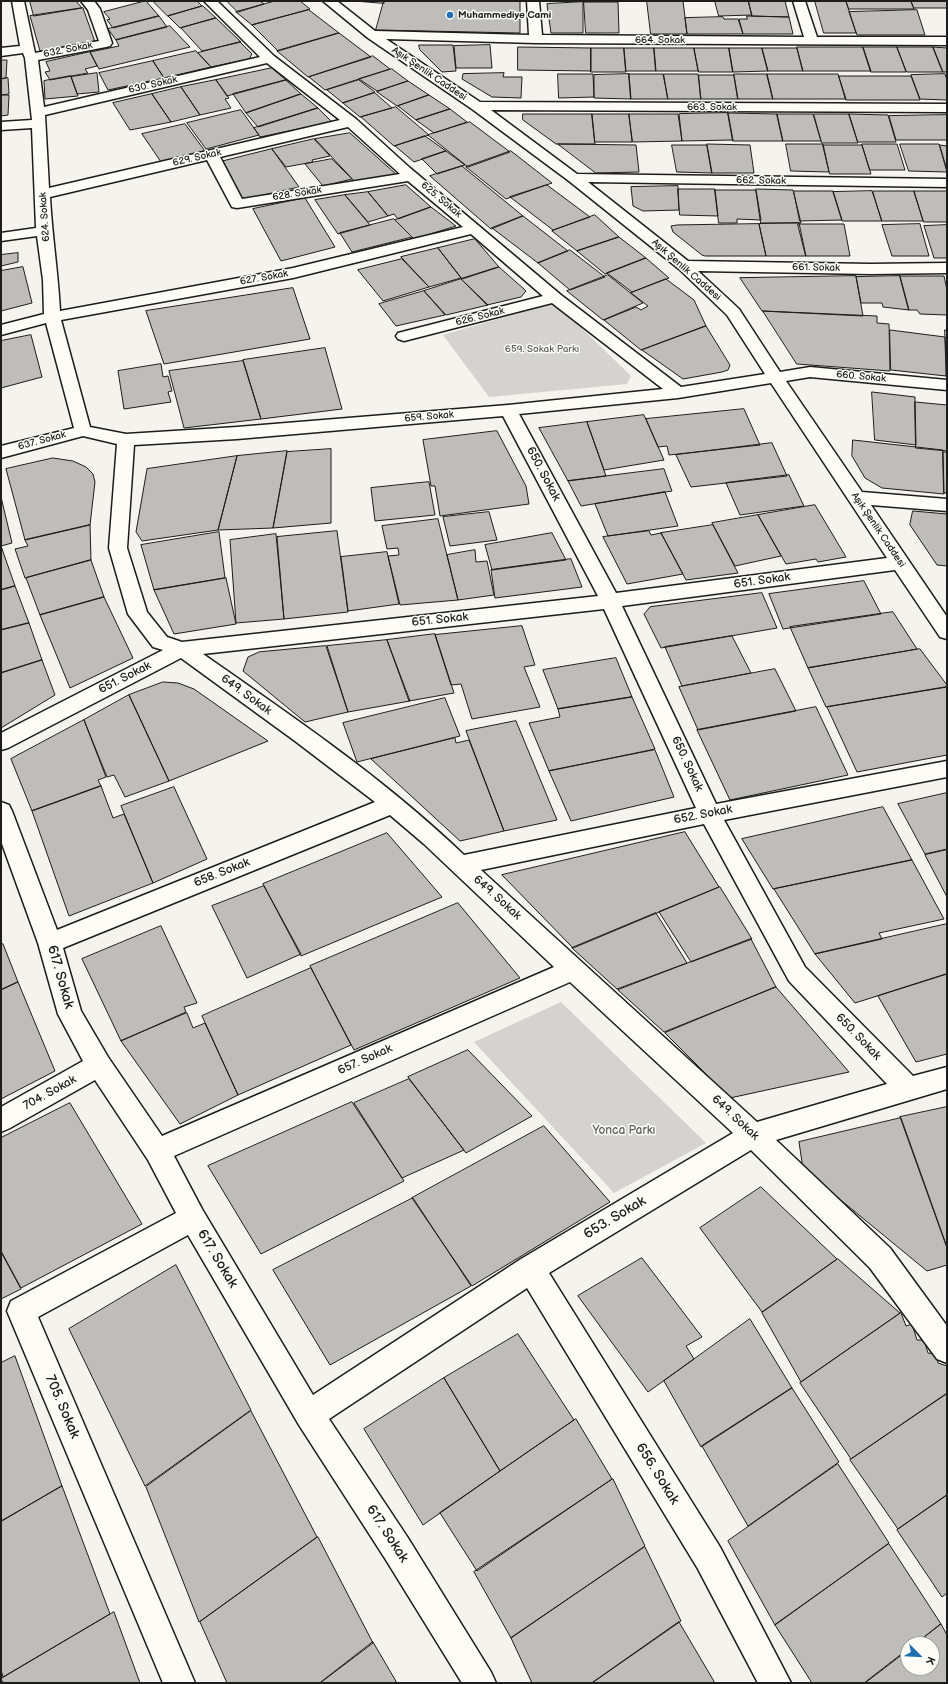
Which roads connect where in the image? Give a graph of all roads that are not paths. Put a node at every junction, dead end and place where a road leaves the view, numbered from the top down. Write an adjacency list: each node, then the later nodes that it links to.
1 (18, 1): 12 (street, 624. Sokak)
2 (87, 1): 12 (street, 632. Sokak)
3 (210, 1): 13 (street, 625. Sokak)
4 (329, 1): 7 (street, Aşık Şenlik Caddesi)
5 (533, 1): 8 (street)
6 (799, 1): 9 (street)
7 (372, 35): 8 (street, 664. Sokak); 14 (street, Aşık Şenlik Caddesi)
8 (536, 39): 9 (street, 664. Sokak)
9 (812, 41): 10 (street, 664. Sokak)
10 (947, 41)
11 (1, 52): 12 (street)
12 (29, 53): 16 (street, 624. Sokak)
13 (269, 59): 16 (street, 630. Sokak); 17 (street, 625. Sokak)
14 (477, 106): 15 (street, 663. Sokak); 21 (street, Aşık Şenlik Caddesi)
15 (947, 108)
16 (39, 118): 18 (street, 630. Sokak); 23 (street, 624. Sokak)
17 (351, 122): 19 (street, 629. Sokak); 20 (street, 625. Sokak)
18 (1, 126)
19 (212, 155): 20 (street, 628. Sokak); 23 (street, 629. Sokak)
20 (412, 176): 24 (street, 625. Sokak)
21 (574, 178): 22 (street, 662. Sokak); 27 (street, Aşık Şenlik Caddesi)
22 (947, 183)
23 (43, 194): 25 (street, 624. Sokak)
24 (474, 229): 29 (street, 625. Sokak); 30 (street, 627. Sokak)
25 (44, 231): 26 (street); 30 (street, 624. Sokak)
26 (1, 237)
27 (684, 266): 28 (street, 661. Sokak); 33 (street, Aşık Şenlik Caddesi)
28 (947, 268)
29 (555, 298): 32 (street, 626. Sokak); 35 (street, 625. Sokak)
30 (52, 317): 31 (street, 627. Sokak); 37 (street, 624. Sokak)
31 (1, 330)
32 (404, 336)
33 (775, 377): 34 (street, 660. Sokak); 35 (street, 659. Sokak); 40 (street, Aşık Şenlik Caddesi)
34 (947, 385)
35 (678, 393): 36 (street, 659. Sokak)
36 (508, 410): 38 (street, 659. Sokak); 43 (street, 650. Sokak)
37 (83, 431): 38 (street, 659. Sokak); 39 (street, 637. Sokak)
38 (126, 440): 45 (street, 649. Sokak)
39 (1, 452)
40 (856, 498): 41 (street); 42 (street, Aşık Şenlik Caddesi)
41 (947, 504)
42 (900, 563): 43 (street, 651. Sokak); 44 (street, Aşık Şenlik Caddesi)
43 (610, 602): 45 (street, 651. Sokak); 50 (street, 650. Sokak)
44 (945, 626)
45 (182, 649): 46 (street, 651. Sokak); 48 (street, 649. Sokak)
46 (1, 742)
47 (947, 769): 50 (street, 652. Sokak)
48 (393, 804): 51 (street, 649. Sokak); 52 (street, 658. Sokak)
49 (1, 811): 52 (street, 617. Sokak)
50 (710, 814): 51 (street, 652. Sokak); 56 (street, 650. Sokak)
51 (460, 865): 53 (street, 649. Sokak)
52 (50, 943): 54 (street, 617. Sokak)
53 (574, 969): 58 (street, 649. Sokak); 59 (street, 657. Sokak)
54 (99, 1065): 57 (street, 704. Sokak); 59 (street, 617. Sokak)
55 (947, 1078): 56 (street, 653. Sokak)
56 (909, 1089): 58 (street, 653. Sokak)
57 (1, 1120)
58 (753, 1135): 61 (street, 653. Sokak); 62 (street, 649. Sokak)
59 (156, 1151): 60 (street, 617. Sokak)
60 (192, 1218): 63 (street, 617. Sokak); 64 (street, 705. Sokak)
61 (531, 1270): 63 (street, 653. Sokak); 66 (street, 656. Sokak)
62 (947, 1349)
63 (309, 1415): 65 (street, 617. Sokak)
64 (179, 1683)
65 (480, 1683)
66 (775, 1683)

